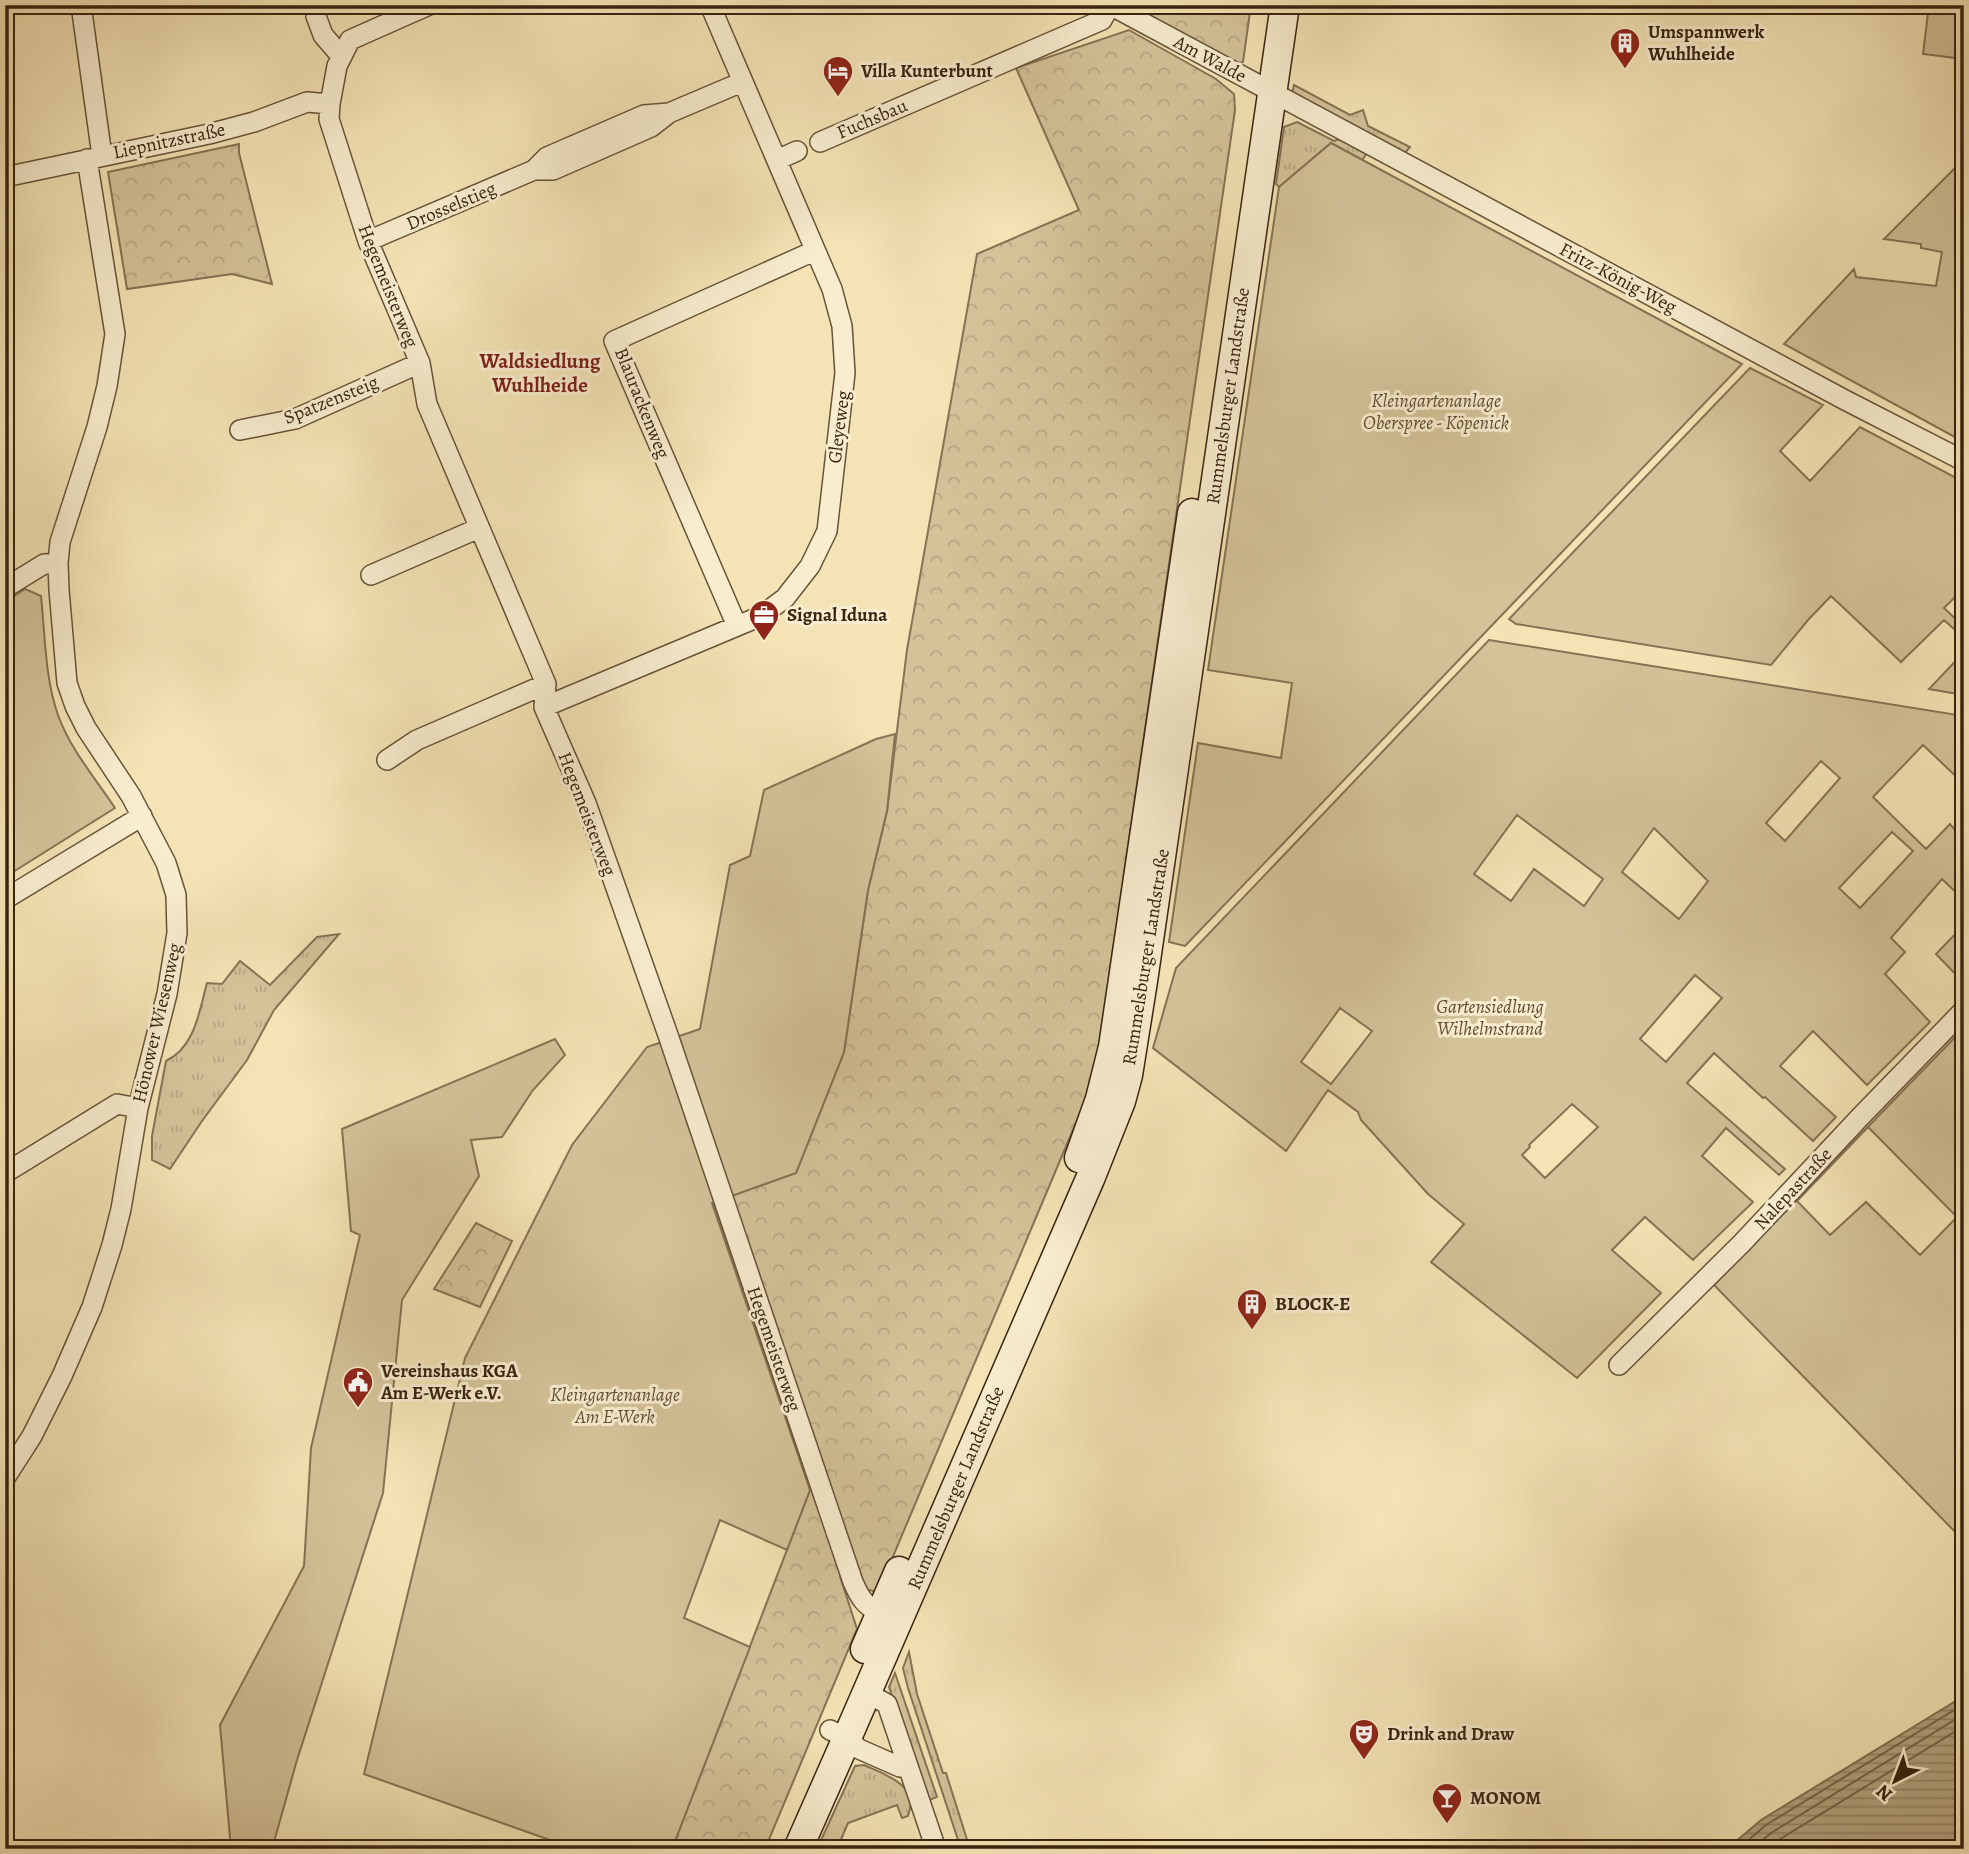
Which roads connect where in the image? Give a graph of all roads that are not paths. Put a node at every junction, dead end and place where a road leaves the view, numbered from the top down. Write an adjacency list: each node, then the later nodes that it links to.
1 (81, 5): 14 (street, Hönower Wiesenweg)
2 (429, 5): 8 (street)
3 (710, 5): 9 (street, Gleyeweg)
4 (1110, 5): 10 (street, Am Walde); 12 (street, Fuchsbau)
5 (1267, 5): 10 (main road, Rummelsburger Landstraße)
6 (1285, 5): 10 (main road, Rummelsburger Landstraße)
7 (316, 16): 8 (street)
8 (341, 56): 11 (street, Hegemeisterweg)
9 (742, 82): 15 (street, Gleyeweg); 17 (street, Drosselstieg)
10 (1264, 88): 21 (street, Fritz-König-Weg); 37 (main road, Rummelsburger Landstraße); 38 (main road, Rummelsburger Landstraße)
11 (330, 104): 14 (street, Liepnitzstraße); 17 (street, Hegemeisterweg)
12 (820, 142)
13 (797, 151): 15 (street)
14 (94, 157): 16 (street, Liepnitzstraße); 23 (street, Hönower Wiesenweg)
15 (777, 160): 18 (street, Gleyeweg)
16 (5, 177)
17 (368, 241): 19 (street, Hegemeisterweg)
18 (814, 251): 26 (street, Gleyeweg); 26 (street, Blaurackenweg)
19 (420, 363): 20 (street, Spatzensteig); 22 (street, Hegemeisterweg)
20 (240, 430)
21 (1964, 461)
22 (479, 528): 24 (street); 27 (street, Hegemeisterweg)
23 (58, 563): 25 (street); 30 (street, Hönower Wiesenweg)
24 (371, 575)
25 (5, 588)
26 (737, 626): 28 (street, Gleyeweg)
27 (546, 684): 28 (street, Hegemeisterweg); 29 (street)
28 (544, 708): 37 (street, Hegemeisterweg)
29 (387, 760)
30 (142, 816): 31 (street); 33 (street, Hönower Wiesenweg)
31 (5, 899)
32 (1964, 1010): 35 (street, Nalepastraße)
33 (138, 1108): 34 (street); 36 (street, Hönower Wiesenweg)
34 (5, 1173)
35 (1619, 1365)
36 (5, 1478)
37 (880, 1613): 39 (main road, Rummelsburger Landstraße)
38 (867, 1693): 39 (main road, Rummelsburger Landstraße); 40 (street)
39 (839, 1734): 40 (street); 41 (main road, Rummelsburger Landstraße); 42 (main road, Rummelsburger Landstraße)
40 (907, 1766): 43 (street)
41 (778, 1849)
42 (798, 1849)
43 (936, 1849)

